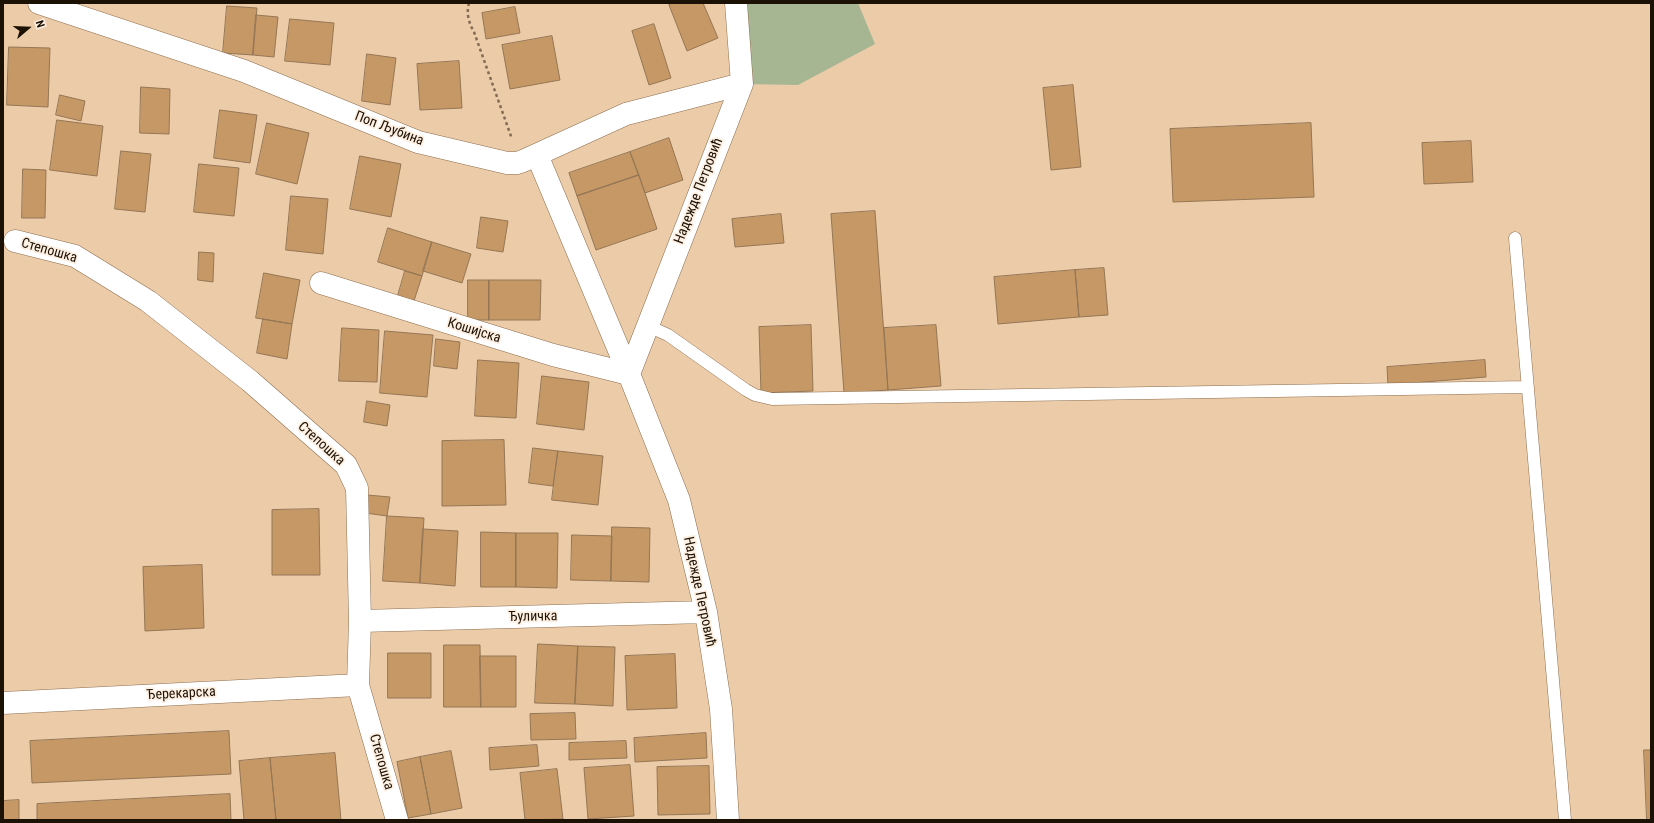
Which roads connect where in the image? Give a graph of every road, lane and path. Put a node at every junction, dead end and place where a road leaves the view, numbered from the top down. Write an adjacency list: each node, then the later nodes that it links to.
1 (39, 3): 5 (street, Поп Љубина)
2 (469, 3): 5 (path)
3 (736, 3): 4 (street, Надежде Петровић)
4 (742, 84): 5 (street, Поп Љубина); 9 (street, Надежде Петровић)
5 (530, 158): 10 (street, Надежде Петровић)
6 (1515, 238): 11 (lane)
7 (15, 241): 13 (street, Степошка)
8 (321, 283): 10 (street, Кошијска)
9 (648, 326): 10 (street, Надежде Петровић); 11 (lane)
10 (629, 374): 12 (street, Надежде Петровић)
11 (1528, 387): 18 (lane)
12 (706, 612): 13 (street, Ђуличка); 17 (street, Надежде Петровић)
13 (360, 621): 14 (street, Степошка)
14 (358, 685): 15 (street, Ђерекарска); 16 (street, Степошка)
15 (3, 703)
16 (397, 820)
17 (728, 820)
18 (1565, 820)

